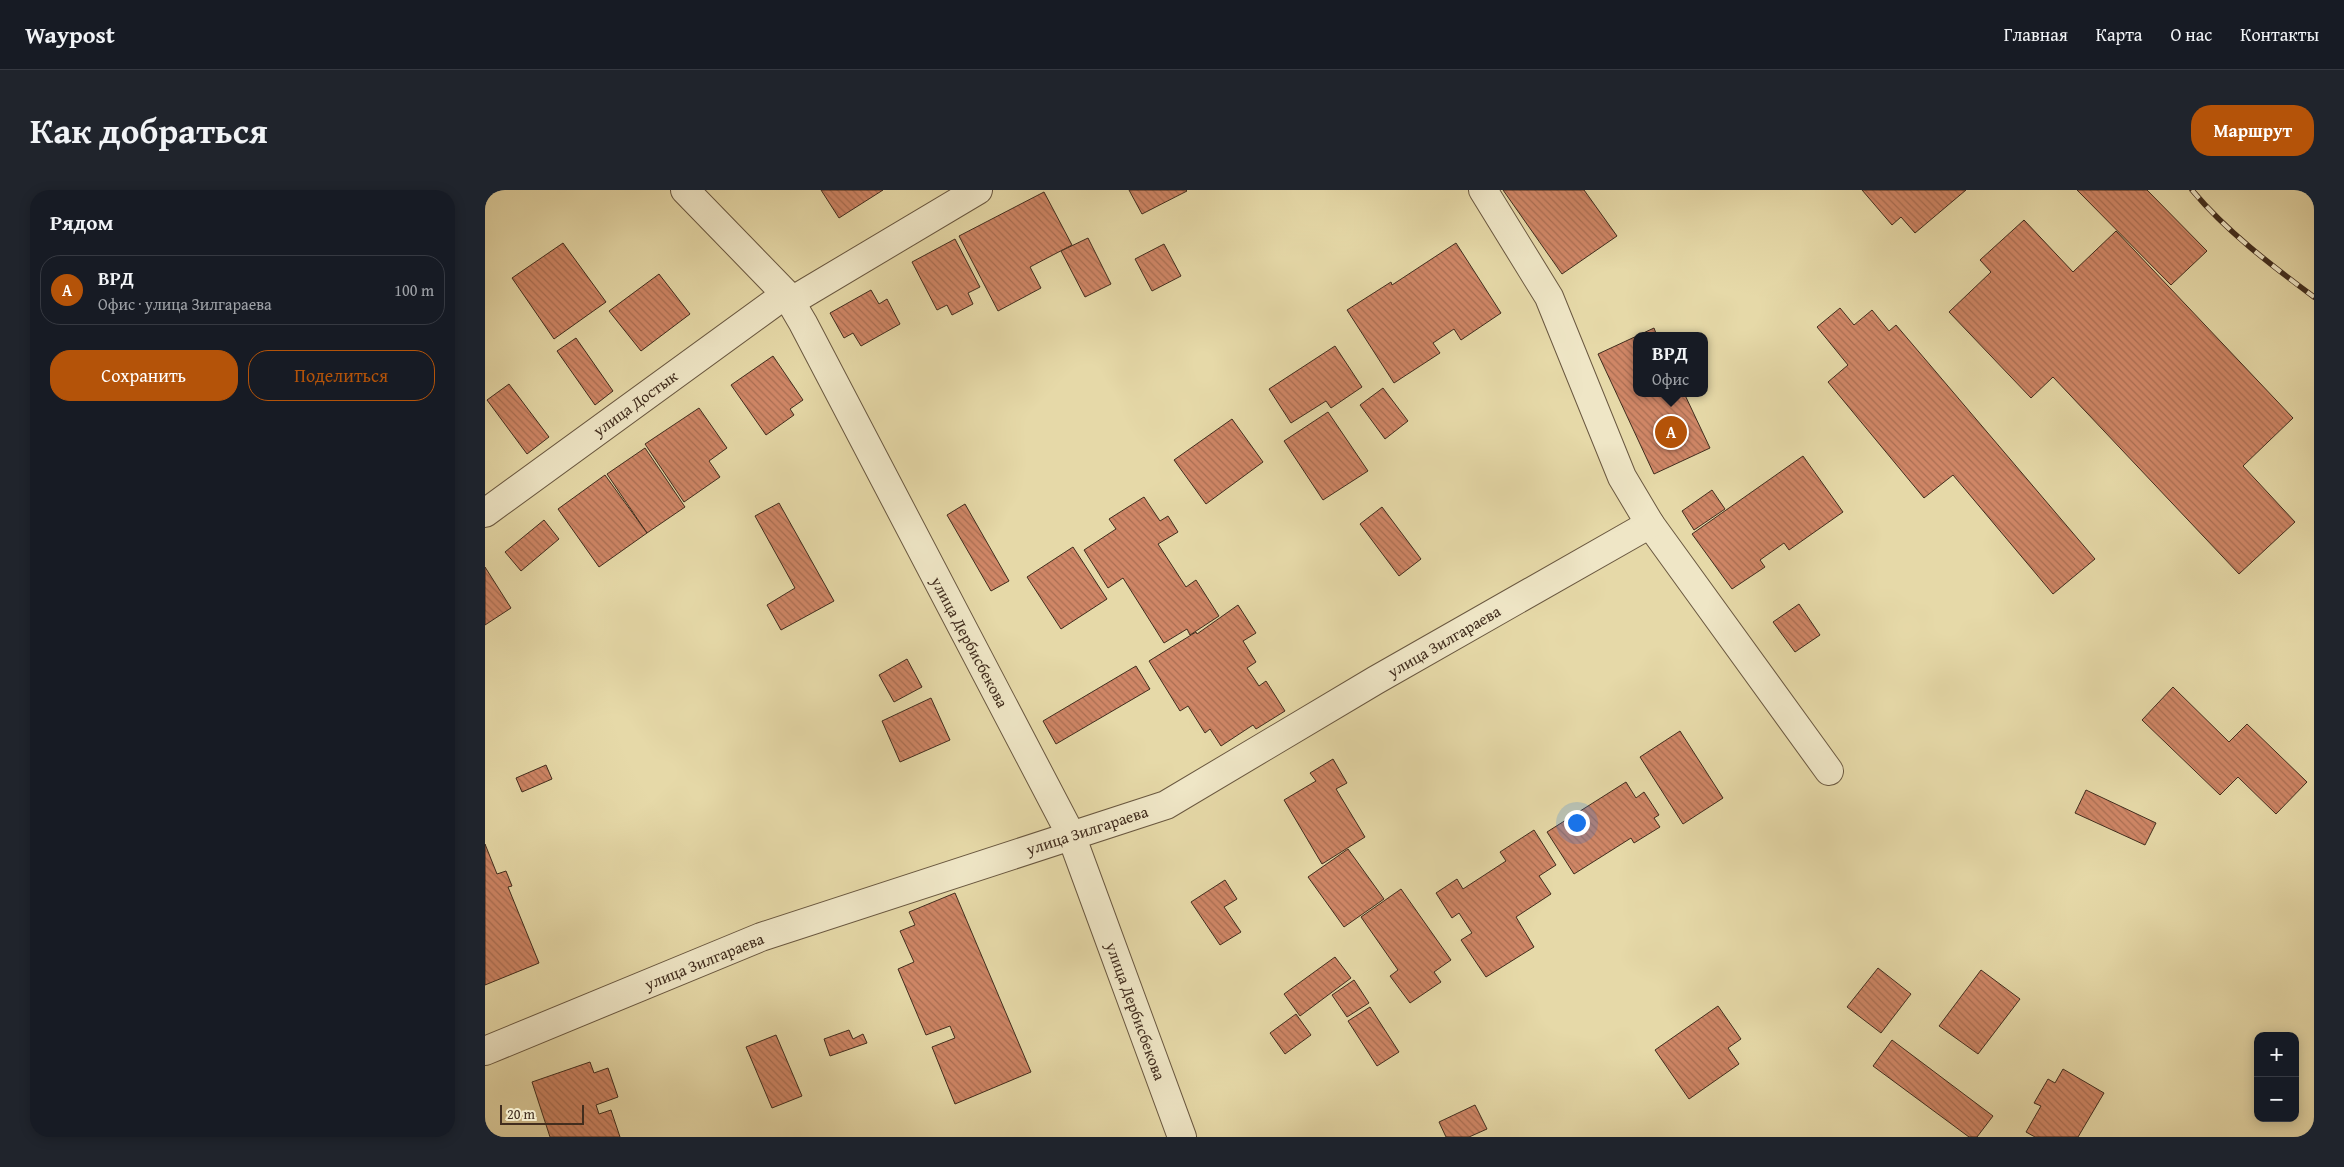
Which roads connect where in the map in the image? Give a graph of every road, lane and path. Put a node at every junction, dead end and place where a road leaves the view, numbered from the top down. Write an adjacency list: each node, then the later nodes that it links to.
1 (685, 190): 4 (street, улица Дербисбекова)
2 (978, 190): 4 (street, улица Достык)
3 (1483, 190): 6 (street)
4 (788, 298): 5 (street, улица Достык); 8 (street, улица Дербисбекова)
5 (485, 513)
6 (1650, 524): 7 (street); 8 (street, улица Зилгараева)
7 (1829, 771)
8 (1071, 834): 9 (street, улица Зилгараева); 10 (street, улица Дербисбекова)
9 (485, 1051)
10 (1182, 1137)

